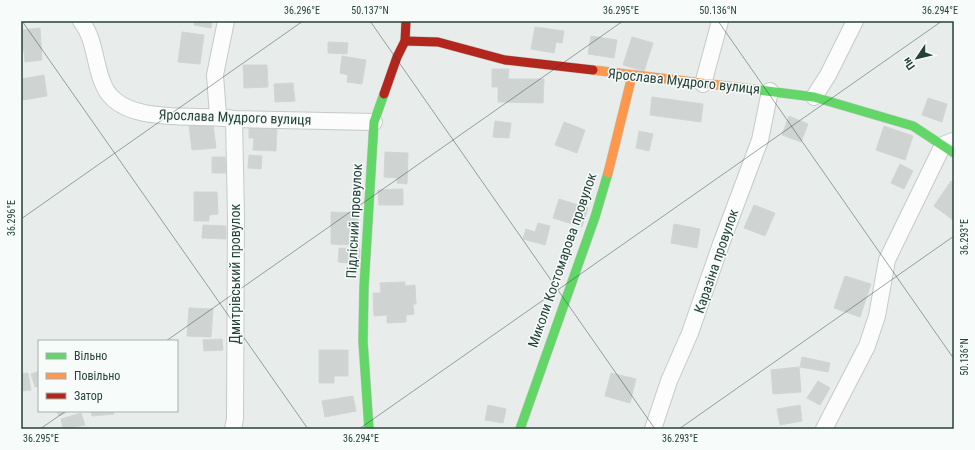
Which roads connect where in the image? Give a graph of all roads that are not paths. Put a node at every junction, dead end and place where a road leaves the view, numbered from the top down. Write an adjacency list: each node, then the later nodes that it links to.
1 (81, 21): 11 (street, Ярослава Мудрого вулиця)
2 (226, 21): 11 (street)
3 (406, 21): 6 (street, Підлісний провулок)
4 (720, 21): 8 (street)
5 (855, 21): 10 (street)
6 (405, 41): 7 (street, Ярослава Мудрого вулиця); 13 (street, Підлісний провулок)
7 (632, 76): 8 (street, Ярослава Мудрого вулиця); 17 (street, Миколи Костомарова провулок)
8 (703, 84): 9 (street, Ярослава Мудрого вулиця)
9 (770, 90): 10 (street, Ярослава Мудрого вулиця); 18 (street, Каразіна провулок)
10 (814, 97): 14 (street, Ярослава Мудрого вулиця)
11 (218, 116): 12 (street, Ярослава Мудрого вулиця)
12 (234, 119): 13 (street, Ярослава Мудрого вулиця); 15 (street, Дмитрівський провулок)
13 (374, 122): 16 (street, Підлісний провулок)
14 (950, 146): 19 (street)
15 (233, 429)
16 (369, 429)
17 (520, 429)
18 (653, 429)
19 (824, 429)

